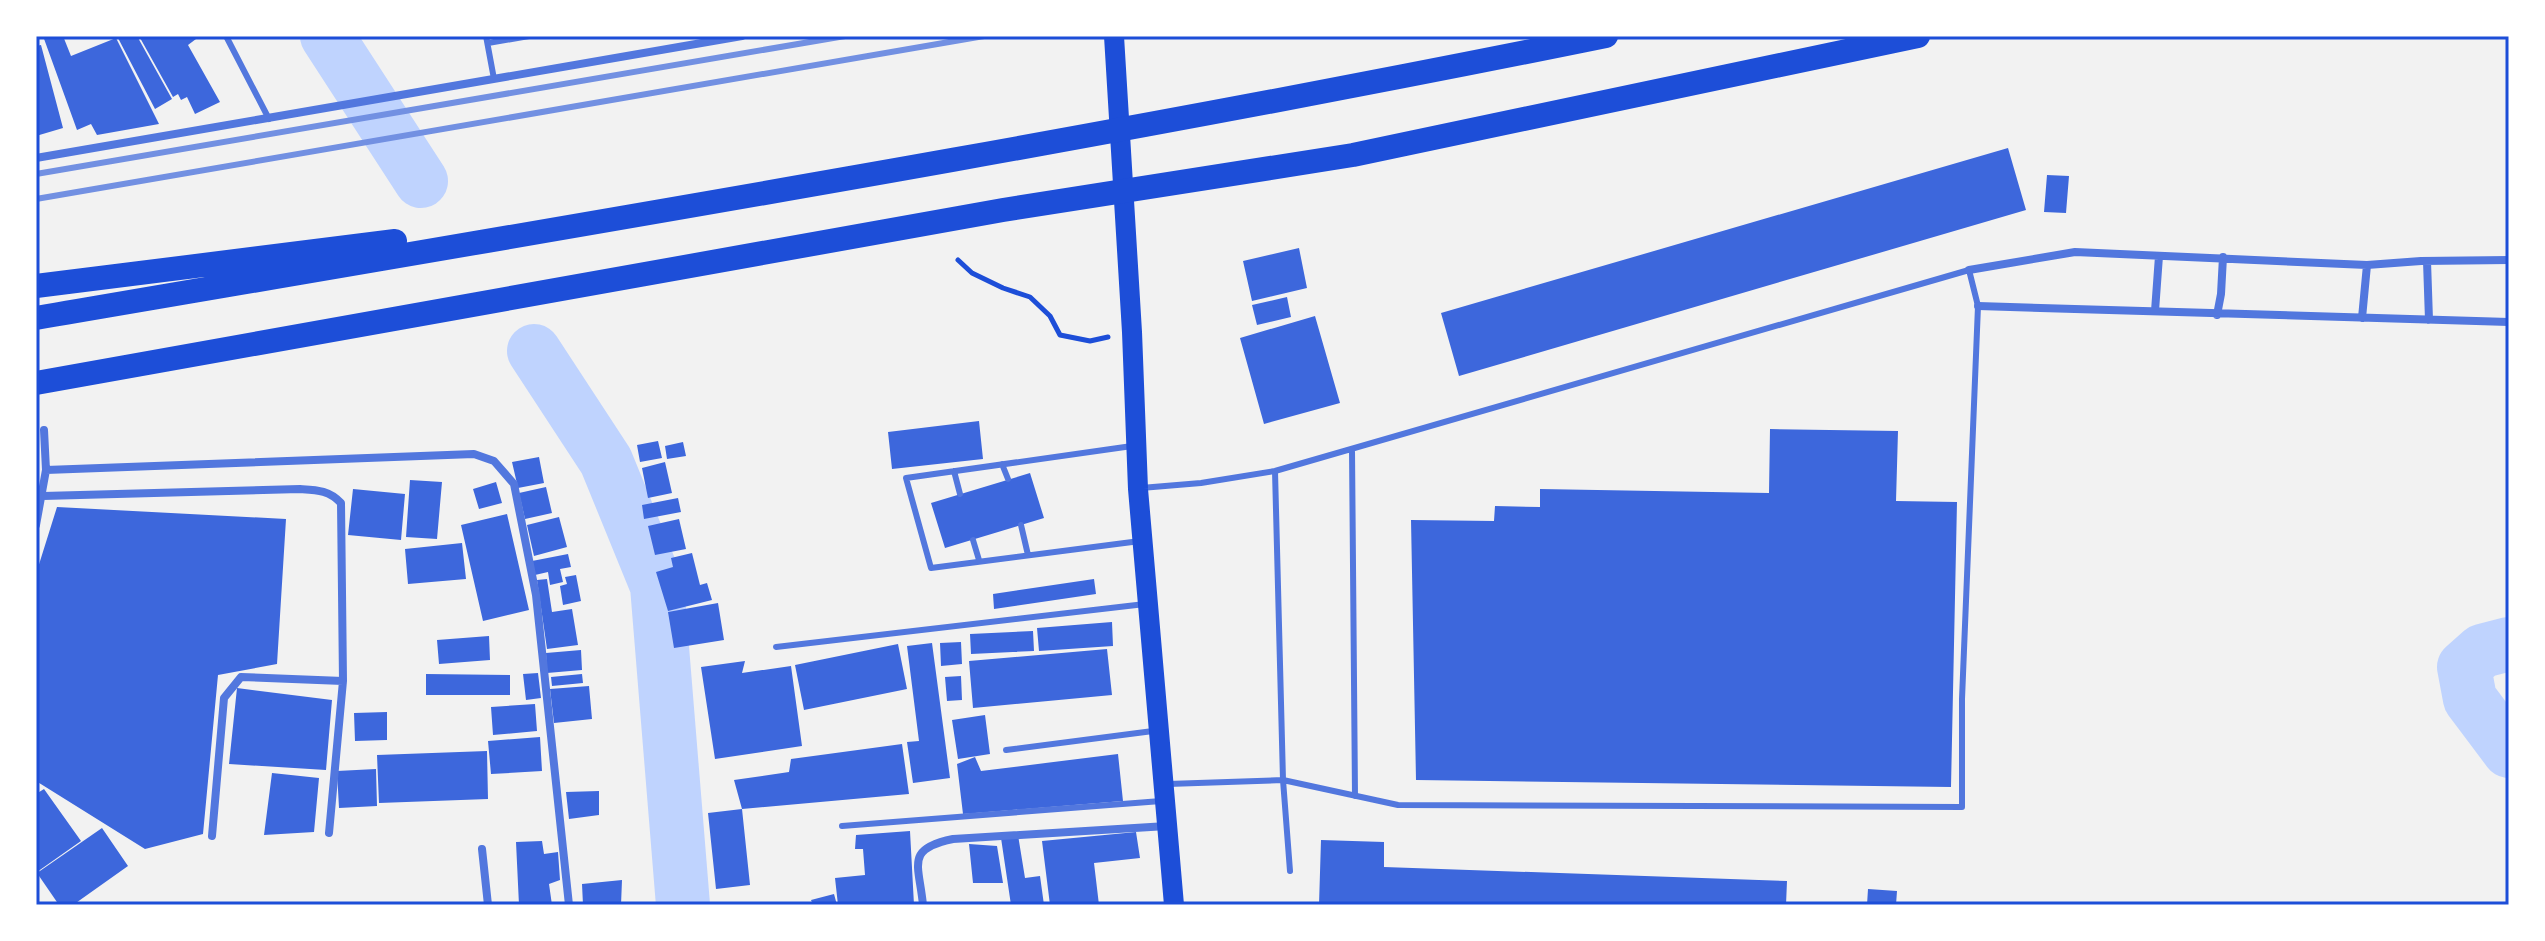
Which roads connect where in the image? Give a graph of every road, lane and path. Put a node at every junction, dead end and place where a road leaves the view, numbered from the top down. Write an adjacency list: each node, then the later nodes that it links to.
1 (226, 36): 9 (lane)
2 (529, 36): 7 (lane)
3 (742, 36): 8 (street)
4 (1114, 36): 27 (main road)
5 (1606, 36): 11 (highway)
6 (1918, 36): 28 (highway)
7 (487, 40): 8 (lane)
8 (494, 79): 9 (street)
9 (269, 119): 10 (street)
10 (36, 158)
11 (740, 197): 19 (highway); 23 (highway)
12 (2159, 256): 13 (street); 18 (street); 21 (street)
13 (2223, 257): 17 (street); 22 (street)
14 (958, 260): 27 (path)
15 (2509, 260): 16 (street)
16 (2427, 261): 17 (street); 25 (street)
17 (2367, 265): 24 (street)
18 (1969, 270): 20 (lane); 31 (lane)
19 (36, 286)
20 (1978, 306): 21 (street); 53 (lane)
21 (2155, 311): 22 (street)
22 (2217, 315): 24 (street)
23 (36, 318)
24 (2362, 318): 25 (street)
25 (2429, 320): 26 (street)
26 (2509, 322)
27 (1132, 332): 30 (main road)
28 (36, 383)
29 (44, 430): 33 (street)
30 (1137, 446): 32 (lane); 37 (main road)
31 (1352, 450): 35 (lane); 53 (lane)
32 (1002, 464): 34 (lane); 36 (lane)
33 (46, 470): 39 (street); 61 (street)
34 (954, 471): 38 (lane); 45 (lane)
35 (1275, 471): 37 (lane); 51 (lane)
36 (1008, 479)
37 (1138, 489): 43 (main road)
38 (960, 494)
39 (43, 496): 40 (street); 48 (street)
40 (36, 525)
41 (1021, 525): 44 (lane)
42 (973, 540): 45 (lane)
43 (1143, 541): 44 (lane); 46 (main road)
44 (1028, 555): 45 (lane)
45 (979, 560)
46 (1148, 603): 47 (lane); 49 (main road)
47 (776, 647)
48 (343, 681): 56 (street); 57 (street)
49 (1161, 730): 50 (lane); 52 (main road)
50 (1006, 750)
51 (1283, 780): 52 (lane); 53 (lane); 59 (lane)
52 (1165, 792): 54 (lane); 55 (main road)
53 (1355, 796)
54 (842, 826)
55 (1168, 826): 62 (street); 63 (main road)
56 (329, 833)
57 (212, 836)
58 (482, 849): 60 (street)
59 (1290, 871)
60 (488, 905)
61 (569, 905)
62 (923, 905)
63 (1174, 905)

